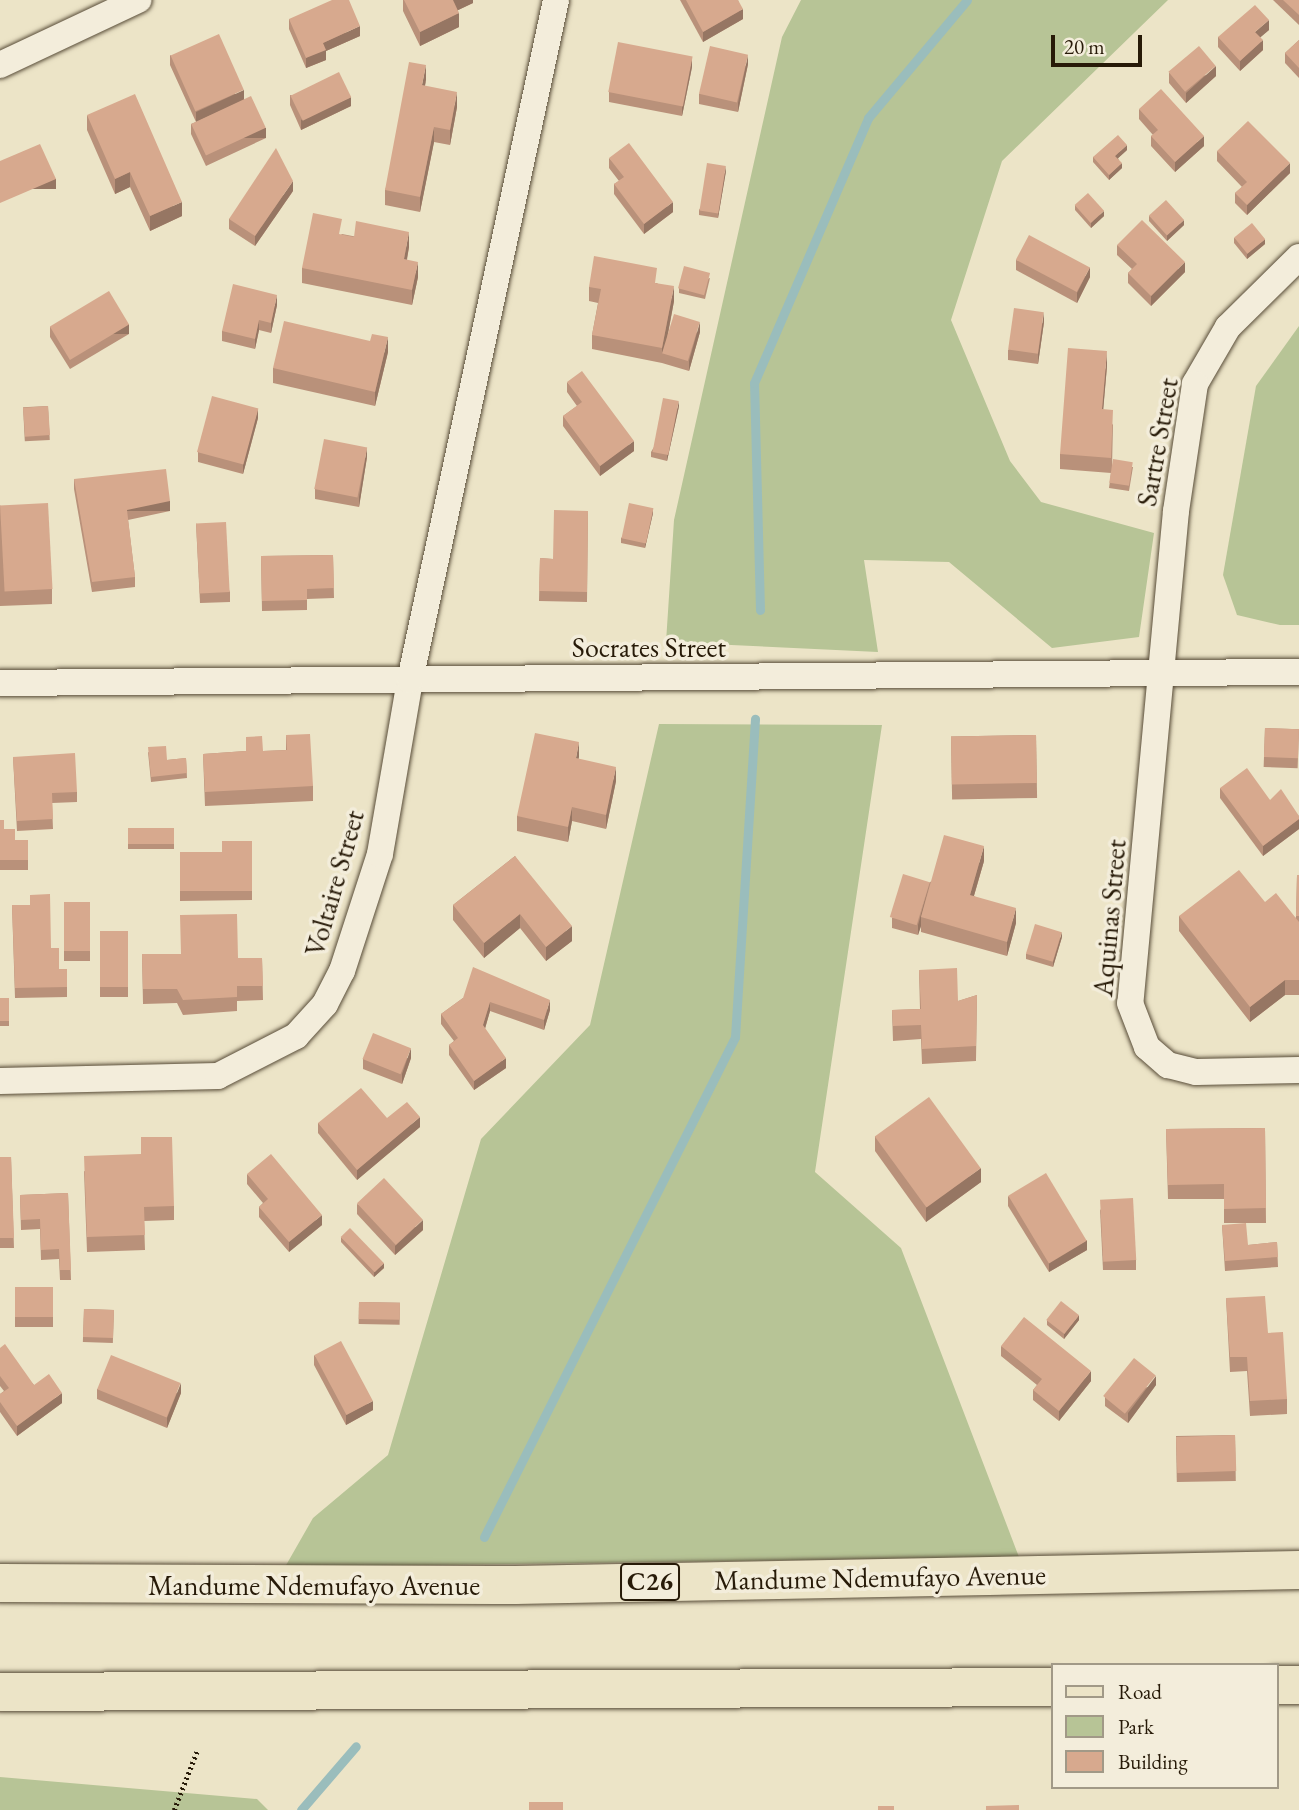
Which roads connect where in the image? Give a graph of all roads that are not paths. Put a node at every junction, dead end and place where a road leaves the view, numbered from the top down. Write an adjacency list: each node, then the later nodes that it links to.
1 (138, 0): 3 (street)
2 (556, 0): 7 (street, Voltaire Street)
3 (0, 65)
4 (1299, 257): 6 (street, Sartre Street)
5 (1299, 672): 6 (street, Socrates Street)
6 (1162, 674): 7 (street, Socrates Street); 9 (street, Aquinas Street)
7 (411, 680): 8 (street, Socrates Street); 10 (street, Voltaire Street)
8 (0, 683)
9 (1299, 1070)
10 (0, 1081)
11 (1299, 1570): 12 (main road, Mandume Ndemufayo Avenue / C26)
12 (0, 1583)
13 (1278, 1685): 14 (main road)
14 (1299, 1685)
15 (1050, 1687): 16 (main road)
16 (0, 1692)

